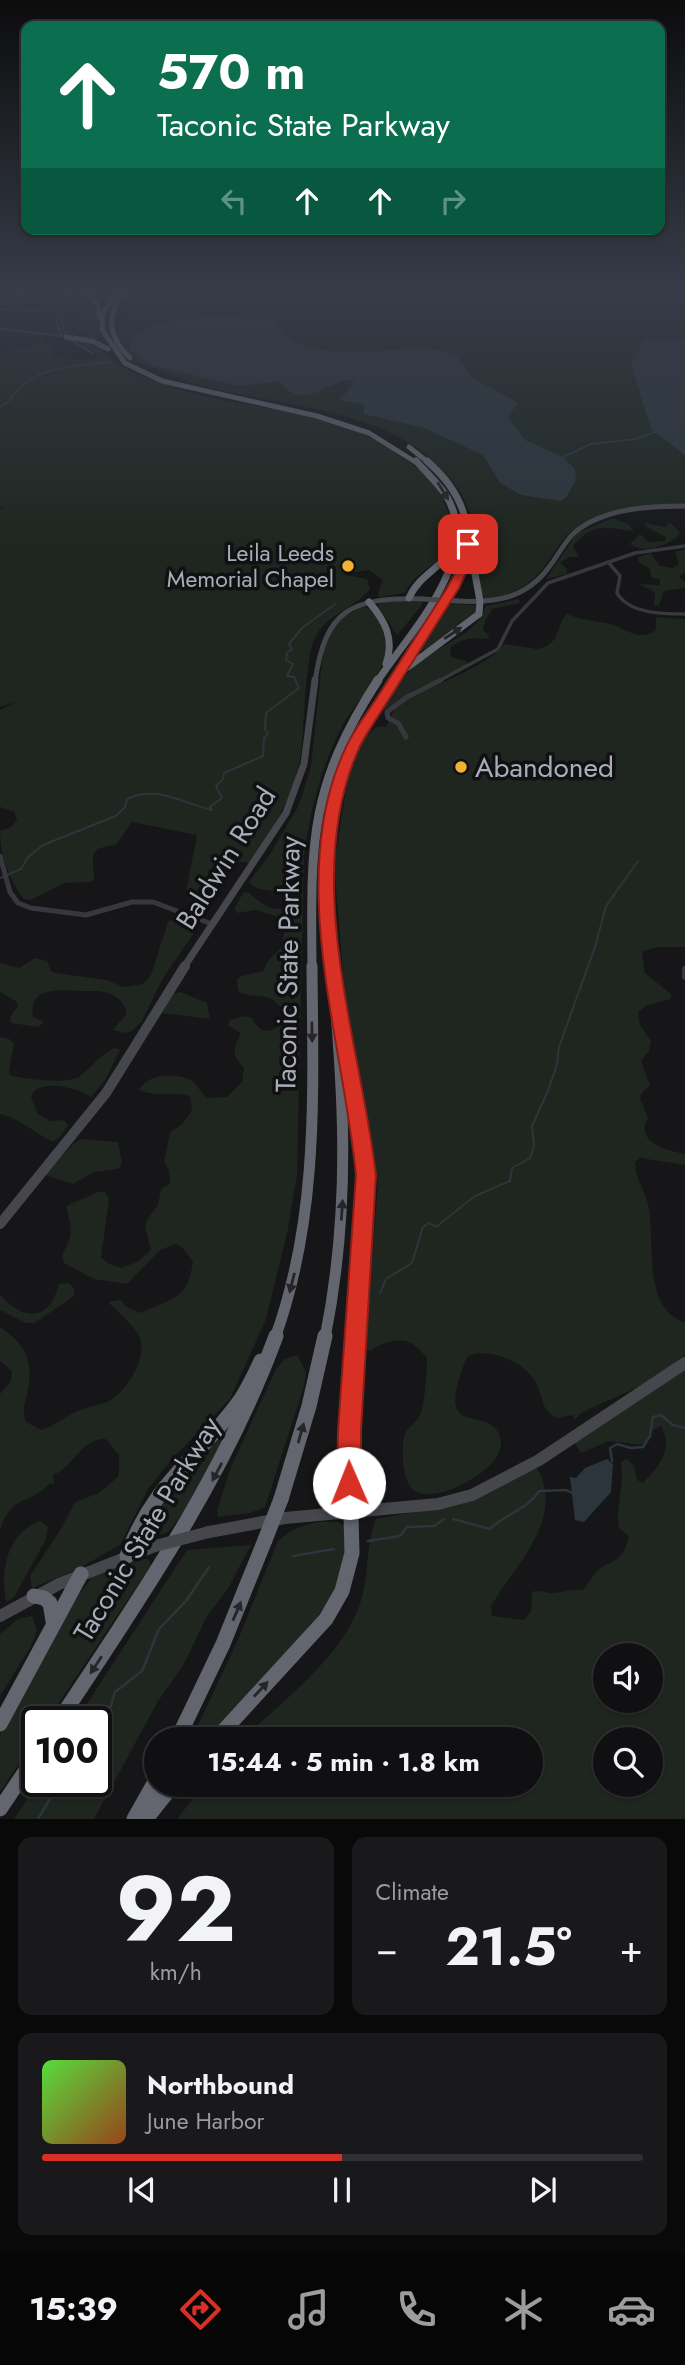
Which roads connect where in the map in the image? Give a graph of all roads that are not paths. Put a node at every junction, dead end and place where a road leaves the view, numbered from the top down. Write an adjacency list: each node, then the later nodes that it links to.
1 (156, 378): 5 (highway, Taconic State Parkway, one-way to 5)
2 (173, 378): 4 (highway, Taconic State Parkway)
3 (685, 506): 8 (street)
4 (466, 520): 14 (highway); 17 (highway, Taconic State Parkway)
5 (457, 532): 12 (highway); 16 (highway, Taconic State Parkway)
6 (685, 546): 7 (street)
7 (608, 562): 9 (street); 15 (street)
8 (538, 583): 9 (street); 10 (street, Baldwin Road)
9 (545, 585): 11 (street)
10 (529, 589): 11 (street); 14 (street, Baldwin Road)
11 (537, 593): 18 (street)
12 (409, 598): 13 (street, Baldwin Road); 14 (street, Baldwin Road, bridge)
13 (369, 602): 16 (highway); 21 (street, Baldwin Road)
14 (481, 602): 17 (highway, one-way to 14)
15 (685, 614)
16 (372, 692): 26 (highway, Taconic State Parkway, one-way to 26)
17 (384, 694): 24 (highway, Taconic State Parkway)
18 (406, 737)
19 (0, 856): 20 (street)
20 (5, 875): 21 (street)
21 (212, 925): 25 (street, Baldwin Road)
22 (685, 969): 23 (street)
23 (685, 976)
24 (336, 1005): 28 (highway); 36 (highway, Taconic State Parkway, one-way to 24, bridge)
25 (0, 1224)
26 (282, 1319): 29 (highway); 34 (highway, Taconic State Parkway, one-way to 34)
27 (685, 1363): 28 (street)
28 (351, 1513): 29 (street, bridge); 37 (highway, one-way to 28)
29 (127, 1556): 30 (street)
30 (81, 1574): 31 (street); 33 (highway)
31 (34, 1596): 32 (street); 33 (highway)
32 (0, 1616)
33 (49, 1631): 35 (highway)
34 (68, 1706)
35 (0, 1724)
36 (183, 1727)
37 (227, 1727)
38 (21, 1778): 41 (highway)
39 (146, 1797): 42 (highway)
40 (163, 1797): 43 (highway)
41 (0, 1809)
42 (134, 1819)
43 (146, 1819)

